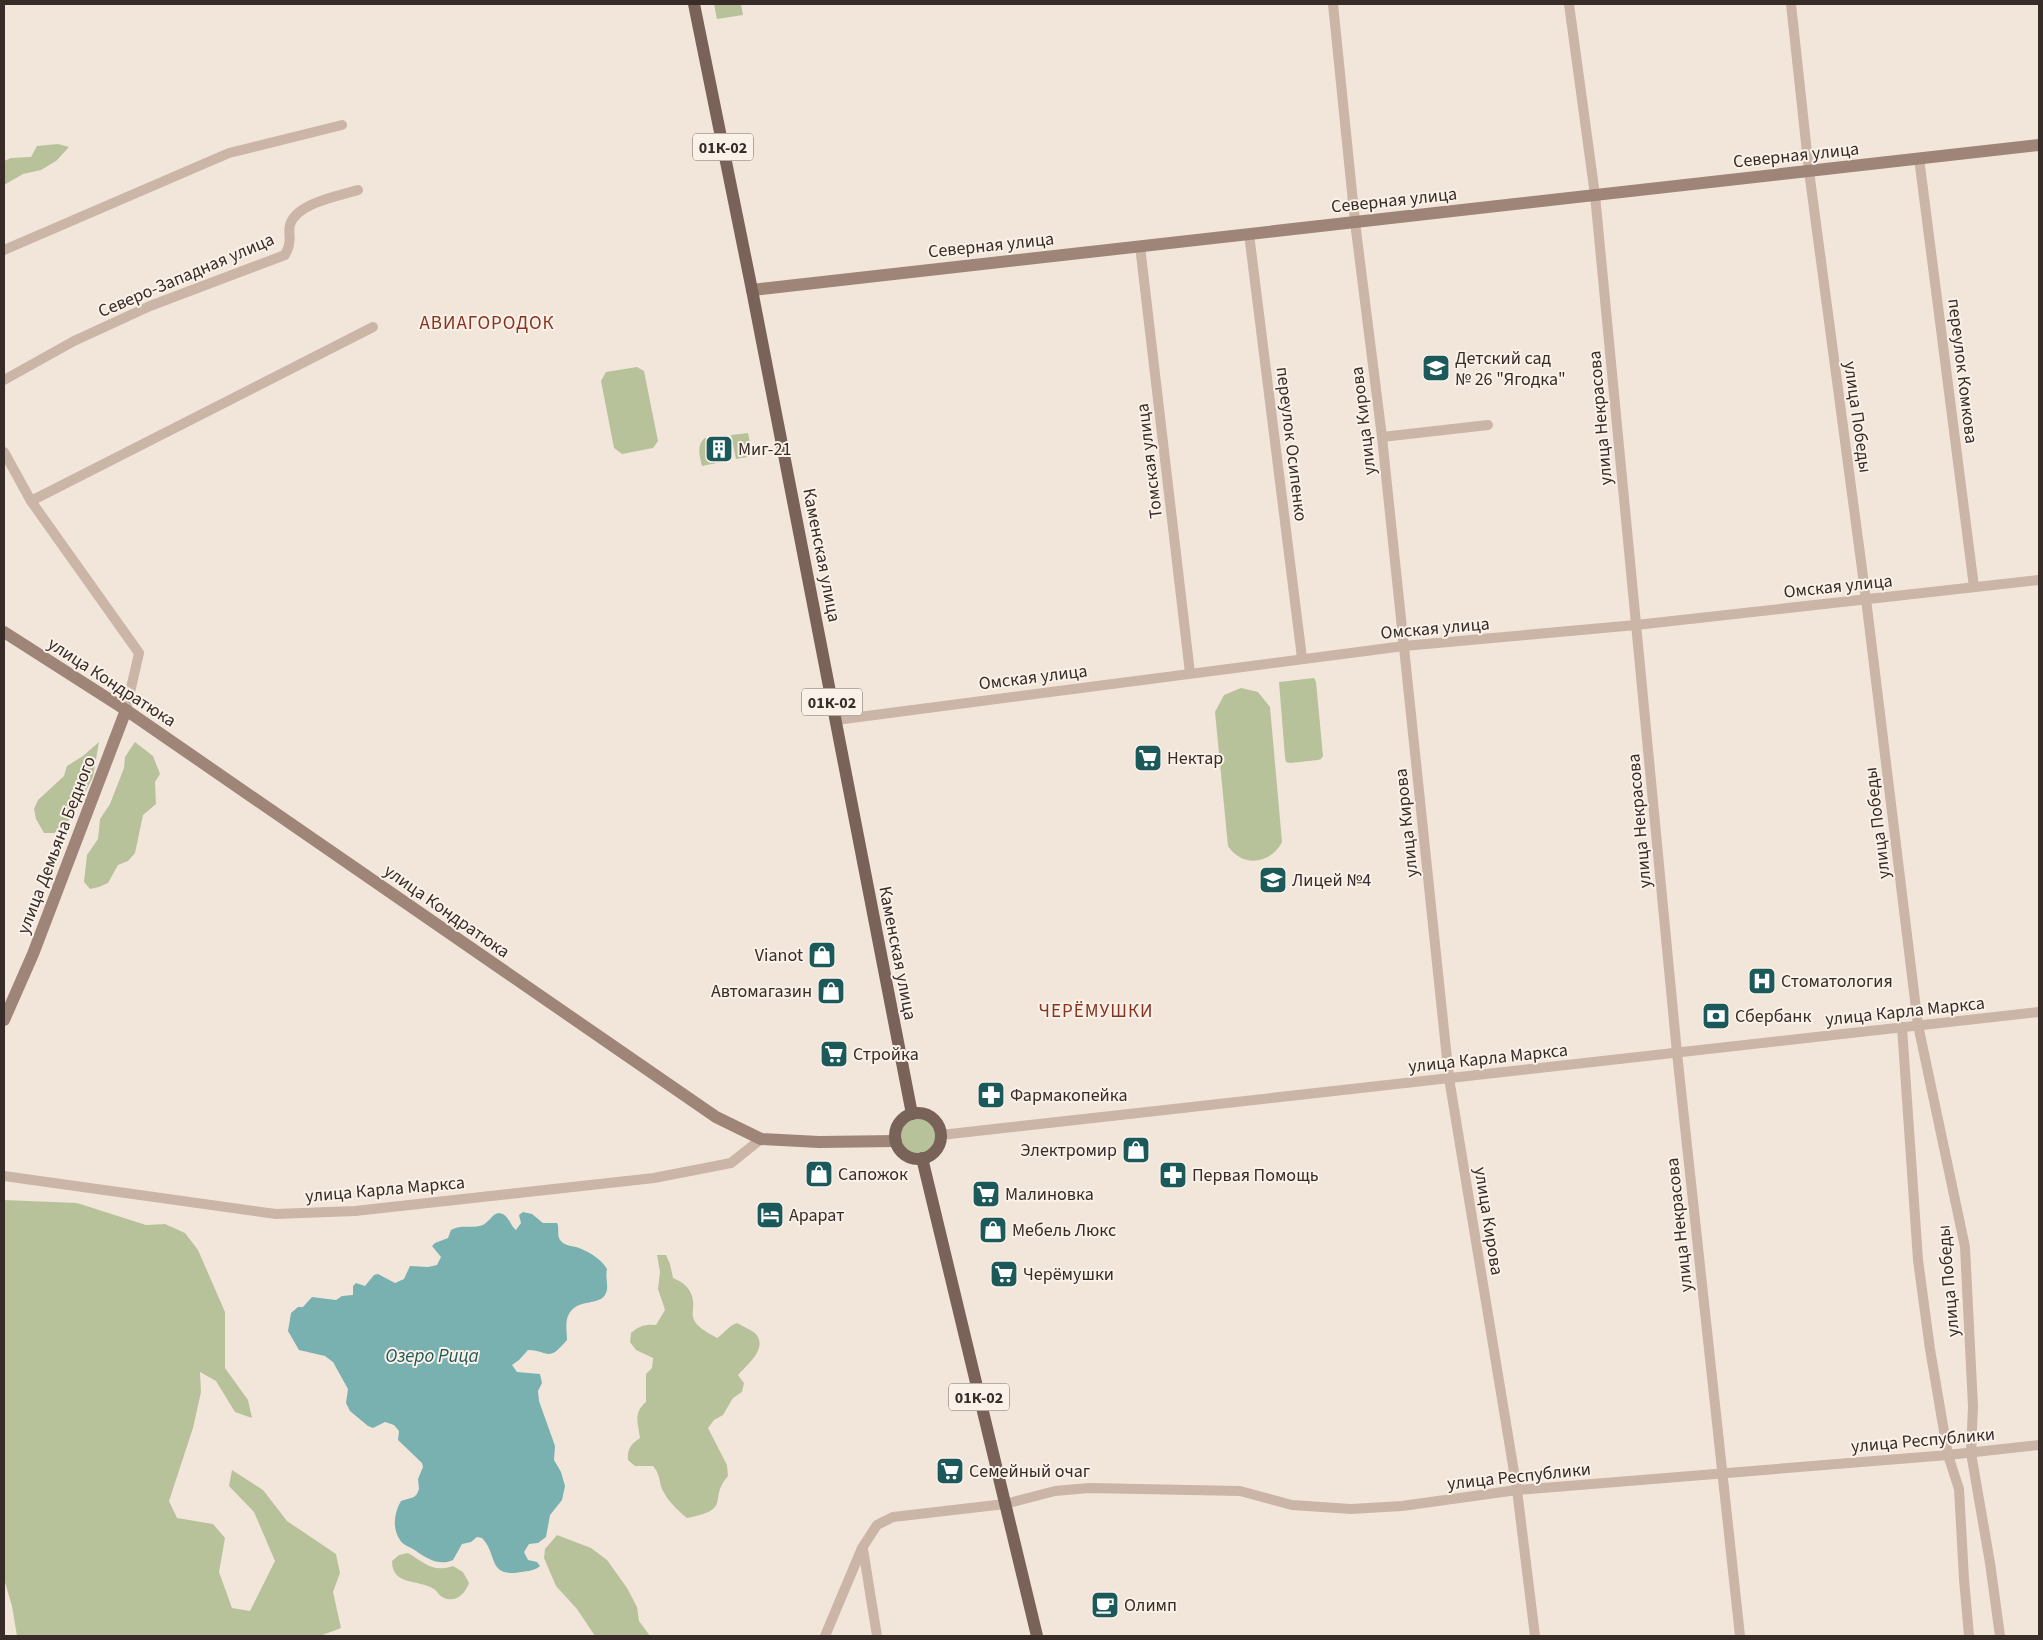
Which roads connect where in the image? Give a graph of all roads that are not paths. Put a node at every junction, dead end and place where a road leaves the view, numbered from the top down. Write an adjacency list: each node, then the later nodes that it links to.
1 (694, 4): 15 (main road, Каменская улица / 01К-02)
2 (1333, 4): 11 (street, улица Кирова)
3 (1569, 4): 10 (street, улица Некрасова)
4 (1791, 4): 8 (street, улица Победы)
5 (342, 125): 14 (street)
6 (2039, 145): 7 (street, Северная улица)
7 (1919, 158): 8 (street, Северная улица); 23 (street, переулок Комкова)
8 (1809, 171): 10 (street, Северная улица); 24 (street, улица Победы)
9 (358, 190): 17 (street, Северо-Западная улица)
10 (1595, 195): 11 (street, Северная улица); 25 (street, улица Некрасова)
11 (1355, 222): 12 (street, Северная улица); 19 (street, улица Кирова)
12 (1249, 234): 13 (street, Северная улица); 28 (street, переулок Осипенко)
13 (1140, 246): 15 (street, Северная улица); 29 (street, Томская улица)
14 (4, 250)
15 (752, 290): 31 (main road, Каменская улица / 01К-02)
16 (373, 327): 21 (street)
17 (4, 380)
18 (1488, 424): 19 (street)
19 (1382, 437): 27 (street, улица Кирова)
20 (4, 452): 21 (street)
21 (31, 501): 30 (street)
22 (2039, 580): 23 (street, Омская улица)
23 (1974, 587): 24 (street, Омская улица)
24 (1866, 599): 25 (street, Омская улица); 34 (street, улица Победы)
25 (1636, 625): 27 (street, Омская улица); 36 (street, улица Некрасова)
26 (4, 632): 30 (street, улица Кондратюка)
27 (1404, 646): 28 (street, Омская улица); 37 (street, улица Кирова)
28 (1302, 658): 29 (street, Омская улица)
29 (1190, 673): 31 (street, Омская улица)
30 (126, 710): 33 (street, улица Демьяна Бедного); 40 (street, улица Кондратюка)
31 (836, 720): 38 (main road, Каменская улица / 01К-02)
32 (2039, 1012): 34 (street, улица Карла Маркса)
33 (4, 1020)
34 (1918, 1025): 35 (street, улица Карла Маркса); 45 (street, улица Победы)
35 (1902, 1028): 36 (street, улица Карла Маркса); 46 (street)
36 (1677, 1053): 37 (street, улица Карла Маркса); 47 (street, улица Некрасова)
37 (1449, 1078): 39 (street, улица Карла Маркса); 48 (street, улица Кирова)
38 (912, 1114): 39 (main road); 41 (main road)
39 (941, 1135): 42 (main road)
40 (761, 1139): 41 (street, улица Кондратюка); 43 (street, улица Карла Маркса)
41 (896, 1141): 42 (main road)
42 (922, 1158): 49 (main road, 01К-02)
43 (4, 1176)
44 (2039, 1445): 45 (street, улица Республики)
45 (1971, 1453): 46 (street, улица Республики); 57 (street, улица Победы)
46 (1948, 1455): 47 (street, улица Республики); 56 (street)
47 (1722, 1472): 48 (street, улица Республики); 55 (street, улица Некрасова)
48 (1517, 1490): 49 (street, улица Республики); 54 (street, улица Кирова)
49 (1005, 1504): 50 (street, улица Республики); 53 (main road, 01К-02)
50 (862, 1548): 51 (street, улица Республики); 52 (street)
51 (825, 1636)
52 (877, 1636)
53 (1037, 1636)
54 (1535, 1636)
55 (1740, 1636)
56 (1969, 1636)
57 (2000, 1636)

